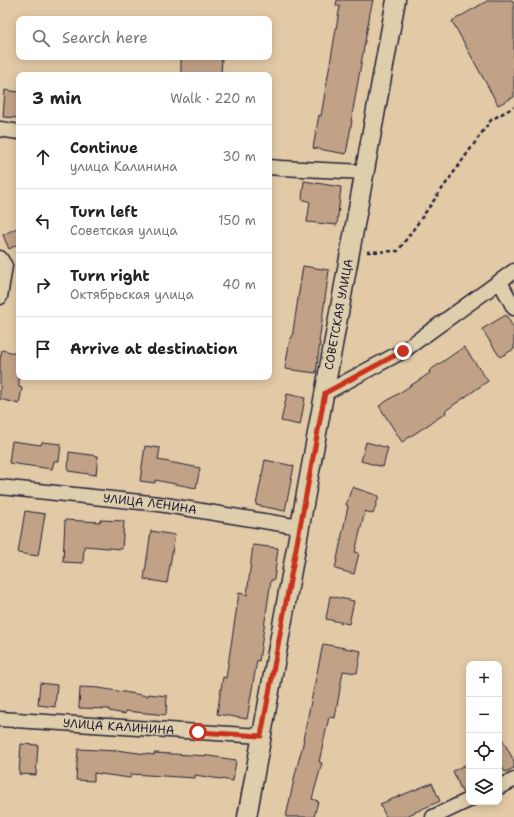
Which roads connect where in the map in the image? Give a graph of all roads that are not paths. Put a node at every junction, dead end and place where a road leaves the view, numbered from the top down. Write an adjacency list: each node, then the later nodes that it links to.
1 (396, 0): 5 (street, СОВЕТСКАЯ УЛИЦА)
2 (0, 129): 3 (street)
3 (16, 132)
4 (272, 167): 5 (street)
5 (365, 172): 11 (street, СОВЕТСКАЯ УЛИЦА)
6 (0, 258): 9 (street)
7 (514, 271): 8 (street)
8 (500, 282): 10 (street); 11 (street)
9 (0, 297)
10 (514, 308)
11 (325, 393): 13 (street, СОВЕТСКАЯ УЛИЦА)
12 (0, 487): 13 (street, УЛИЦА ЛЕНИНА)
13 (300, 527): 15 (street, СОВЕТСКАЯ УЛИЦА)
14 (0, 719): 15 (street, УЛИЦА КАЛИНИНА)
15 (261, 736): 19 (street, СОВЕТСКАЯ УЛИЦА)
16 (514, 780): 17 (street)
17 (502, 786)
18 (466, 801): 20 (street)
19 (247, 817)
20 (432, 817)

